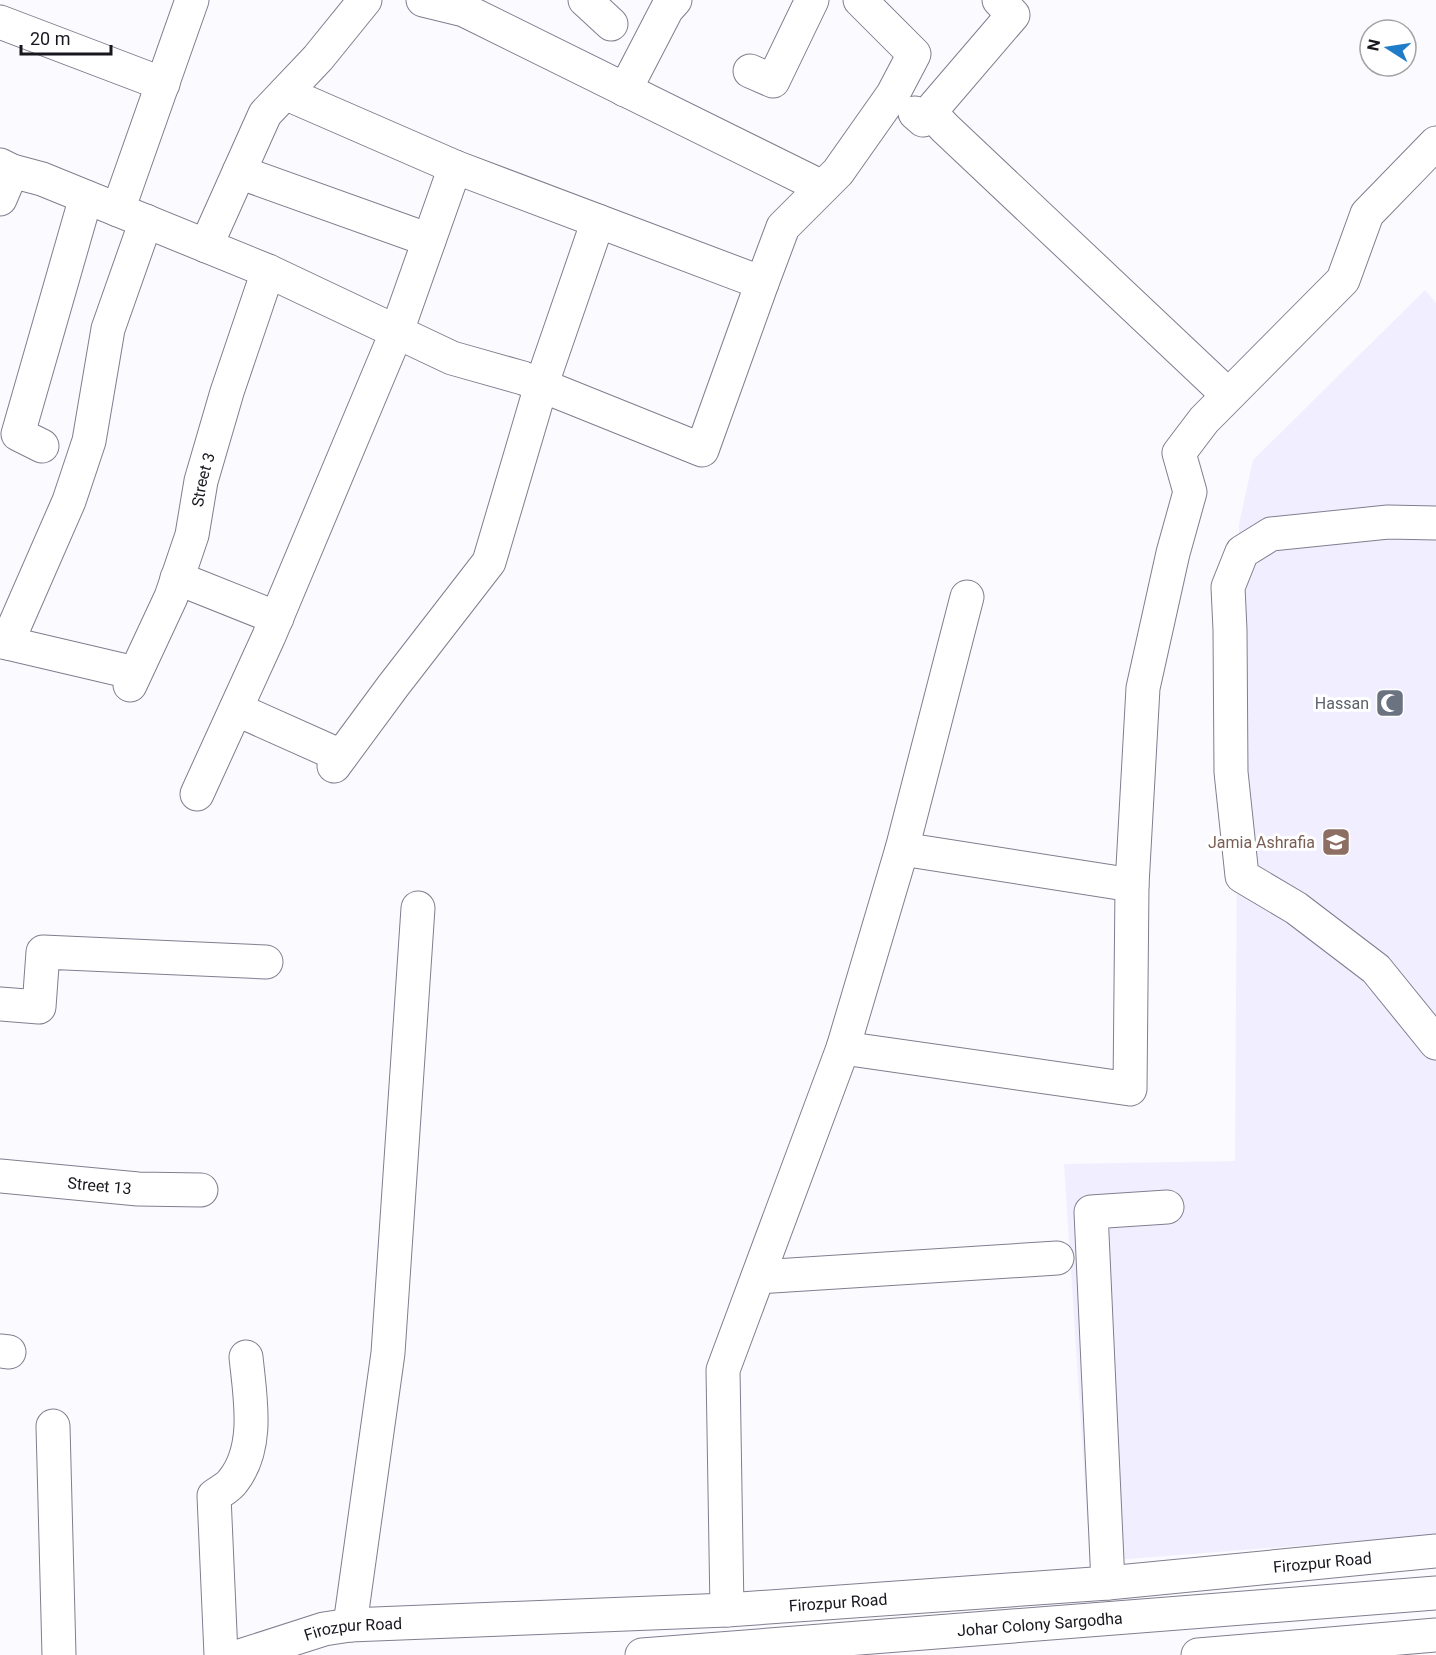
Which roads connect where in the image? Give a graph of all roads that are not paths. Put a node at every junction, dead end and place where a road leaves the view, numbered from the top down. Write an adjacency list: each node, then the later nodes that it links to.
1 (192, 0): 12 (street)
2 (365, 0): 14 (street)
3 (423, 0): 13 (street)
4 (585, 0): 10 (street)
5 (675, 0): 13 (street)
6 (812, 0): 11 (street)
7 (860, 0): 15 (street)
8 (1006, 8): 16 (street)
9 (0, 22): 12 (street)
10 (611, 24)
11 (750, 71)
12 (163, 84): 23 (street)
13 (625, 90): 21 (street)
14 (285, 93): 18 (street); 19 (street)
15 (893, 94): 16 (street); 21 (street)
16 (930, 112): 31 (street)
17 (1436, 142): 31 (street)
18 (455, 167): 24 (street); 25 (street)
19 (239, 172): 25 (street); 26 (street)
20 (4, 178): 22 (street)
21 (822, 187): 28 (street)
22 (86, 197): 23 (street); 32 (street)
23 (132, 216): 26 (street); 37 (street)
24 (598, 221): 28 (street); 30 (street)
25 (429, 240): 29 (street)
26 (206, 246): 27 (street)
27 (268, 271): 29 (street); 34 (street, Street 3)
28 (762, 283): 30 (street)
29 (397, 331): 30 (street); 36 (street)
30 (541, 386): 38 (street)
31 (1228, 395): 41 (street)
32 (42, 446)
33 (1436, 523): 45 (street)
34 (177, 578): 36 (street); 37 (street, Street 3)
35 (967, 597): 40 (street)
36 (277, 618): 38 (street)
37 (3, 642)
38 (236, 709): 39 (street)
39 (198, 794)
40 (902, 849): 41 (street); 46 (street)
41 (1132, 885): 46 (street)
42 (418, 908): 58 (street)
43 (266, 962): 44 (street)
44 (0, 1004)
45 (1436, 1043)
46 (843, 1048): 51 (street)
47 (0, 1176): 48 (street, Street 13)
48 (201, 1190)
49 (1167, 1207): 55 (street)
50 (1057, 1258): 51 (street)
51 (758, 1277): 57 (street)
52 (246, 1357): 61 (street)
53 (53, 1425): 60 (street)
54 (1436, 1551): 55 (street, Firozpur Road)
55 (1108, 1583): 57 (street, Firozpur Road)
56 (1436, 1593): 63 (street, Johar Colony Sargodha)
57 (726, 1610): 58 (street, Firozpur Road)
58 (350, 1625): 62 (street, Firozpur Road)
59 (1436, 1635): 64 (street)
60 (59, 1655)
61 (221, 1655)
62 (243, 1655)
63 (642, 1655)
64 (1198, 1655)

